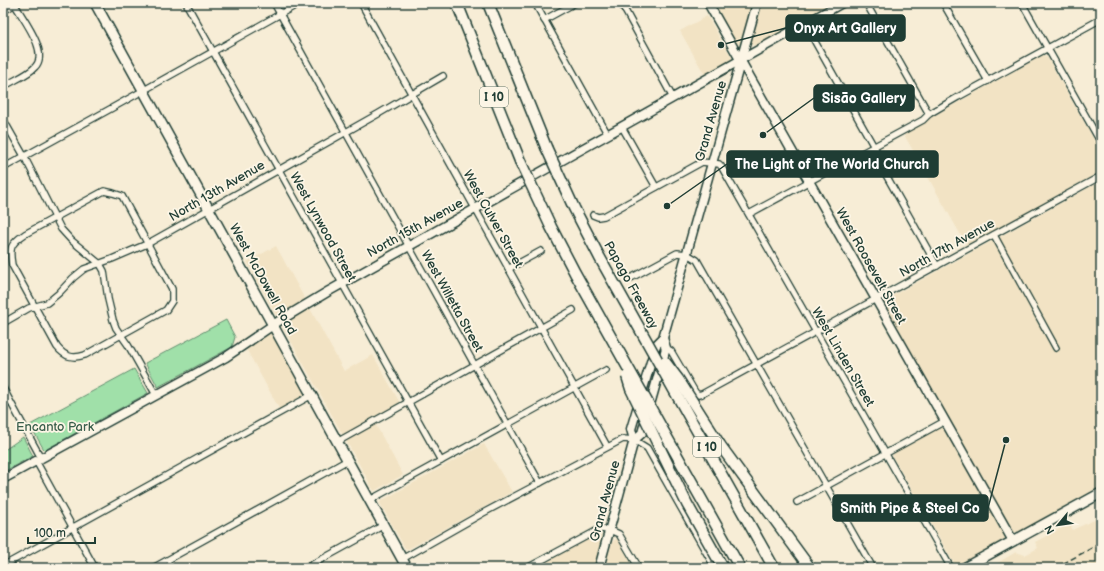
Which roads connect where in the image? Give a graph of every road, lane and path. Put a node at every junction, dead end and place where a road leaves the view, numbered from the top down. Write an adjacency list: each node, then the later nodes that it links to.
1 (95, 3): 31 (main road, West McDowell Road)
2 (186, 3): 26 (street, West Lynwood Street)
3 (274, 3): 20 (street, West Willetta Street)
4 (300, 3): 20 (street)
5 (361, 3): 32 (street, West Culver Street)
6 (453, 3): 24 (highway)
7 (457, 3): 24 (highway, I 10)
8 (486, 3): 68 (highway, Papago Freeway / I 10, bridge)
9 (534, 3): 22 (street)
10 (575, 3): 22 (street)
11 (621, 3): 33 (street)
12 (708, 3): 27 (street, West Roosevelt Street)
13 (757, 3): 27 (street, Grand Avenue)
14 (842, 3): 23 (street, North 15th Avenue)
15 (866, 3): 34 (street)
16 (944, 3): 29 (street)
17 (1022, 3): 25 (street)
18 (15, 4): 19 (street); 30 (street)
19 (3, 11)
20 (280, 14): 26 (street); 37 (street, West Willetta Street)
21 (1101, 19): 25 (street)
22 (544, 20): 38 (street)
23 (805, 24): 27 (street, North 15th Avenue); 40 (street)
24 (469, 34): 74 (highway, I 10, bridge)
25 (1048, 49): 29 (street); 39 (street)
26 (213, 51): 31 (street); 44 (street, West Lynwood Street)
27 (740, 61): 33 (street, North 15th Avenue); 42 (street, Grand Avenue); 46 (street, West Roosevelt Street)
28 (443, 76): 32 (street, North 13th Avenue)
29 (988, 81): 34 (street)
30 (3, 87)
31 (143, 90): 41 (street); 48 (main road, West McDowell Road)
32 (411, 95): 37 (street, North 13th Avenue); 49 (street, West Culver Street)
33 (674, 98): 36 (street, North 15th Avenue)
34 (929, 114): 40 (street)
35 (3, 119): 41 (street)
36 (622, 127): 38 (street, North 15th Avenue); 47 (street)
37 (346, 132): 44 (street, North 13th Avenue); 55 (street, West Willetta Street)
38 (608, 135): 49 (street, North 15th Avenue)
39 (1101, 143)
40 (874, 146): 46 (street); 59 (street)
41 (24, 156): 43 (street); 52 (street)
42 (712, 163): 47 (street); 50 (street, West Linden Street); 57 (street, Grand Avenue)
43 (3, 168)
44 (278, 170): 48 (street, North 13th Avenue); 62 (street, West Lynwood Street)
45 (1101, 176): 53 (street, North 17th Avenue)
46 (809, 182): 50 (street); 63 (street, West Roosevelt Street)
47 (656, 187): 51 (street)
48 (209, 209): 54 (street, North 13th Avenue); 67 (main road, West McDowell Road)
49 (475, 209): 55 (street, North 15th Avenue); 60 (street, West Culver Street)
50 (749, 214): 70 (street, West Linden Street)
51 (593, 215)
52 (56, 217): 54 (street); 58 (street); 64 (street)
53 (994, 235): 59 (street, North 17th Avenue); 76 (street)
54 (147, 244): 58 (street, North 13th Avenue); 71 (street)
55 (409, 246): 62 (street, North 15th Avenue); 78 (street, West Willetta Street)
56 (541, 251): 60 (street)
57 (687, 254): 61 (street); 72 (street, Grand Avenue); 77 (street)
58 (100, 264): 64 (street, North 13th Avenue); 71 (street)
59 (937, 266): 63 (street, North 17th Avenue)
60 (508, 269): 69 (street, West Culver Street)
61 (629, 279)
62 (342, 284): 67 (street, North 15th Avenue); 84 (street, West Lynwood Street)
63 (876, 300): 70 (street, North 17th Avenue); 85 (street, West Roosevelt Street)
64 (36, 307): 66 (street, North 13th Avenue); 71 (street)
65 (573, 310): 69 (street)
66 (3, 323)
67 (274, 324): 82 (street, North 15th Avenue); 83 (main road, West McDowell Road)
68 (639, 326): 116 (highway, Papago Freeway / I 10, bridge); 117 (highway, bridge)
69 (541, 328): 78 (street); 80 (street, West Culver Street)
70 (816, 332): 77 (street, North 17th Avenue); 90 (street, West Linden Street)
71 (121, 335): 82 (street)
72 (663, 338): 73 (street); 75 (street)
73 (656, 344): 75 (street); 87 (street, Grand Avenue)
74 (617, 348): 114 (highway, bridge); 115 (highway, I 10, bridge)
75 (666, 348): 77 (street, North 17th Avenue); 87 (street, Grand Avenue)
76 (1056, 348)
77 (756, 364): 96 (street)
78 (475, 365): 84 (street); 86 (street, West Willetta Street)
79 (606, 370): 80 (street)
80 (574, 387): 86 (street); 89 (street, West Culver Street)
81 (3, 388): 91 (street)
82 (156, 395): 91 (street, North 15th Avenue)
83 (312, 395): 88 (main road, West McDowell Road); 101 (street)
84 (408, 402): 88 (street); 93 (street, West Lynwood Street)
85 (945, 421): 90 (street); 103 (street, West Roosevelt Street)
86 (508, 424): 93 (street); 95 (street, West Willetta Street)
87 (634, 440): 89 (street); 102 (street, Grand Avenue); 113 (street)
88 (337, 442): 92 (main road, West McDowell Road)
89 (607, 446): 95 (street)
90 (886, 453): 96 (street); 119 (street, West Linden Street)
91 (39, 460): 94 (street, North 15th Avenue); 101 (street)
92 (348, 460): 98 (main road, West McDowell Road); 107 (street)
93 (441, 461): 98 (street)
94 (3, 479)
95 (540, 483): 104 (street)
96 (827, 485): 99 (street); 118 (street)
97 (1101, 494): 103 (main road)
98 (370, 500): 100 (main road, West McDowell Road)
99 (797, 502)
100 (384, 525): 104 (main road, West McDowell Road); 108 (street)
101 (72, 527): 105 (street); 106 (street)
102 (610, 530): 110 (street); 111 (street, Grand Avenue); 112 (street)
103 (1013, 541): 120 (main road)
104 (402, 559): 109 (main road, West McDowell Road)
105 (3, 566)
106 (95, 568)
107 (153, 568)
108 (306, 568)
109 (407, 568)
110 (527, 568)
111 (599, 568)
112 (639, 568)
113 (715, 568)
114 (723, 568)
115 (740, 568)
116 (774, 568)
117 (810, 568)
118 (873, 568)
119 (951, 568)
120 (964, 568)

